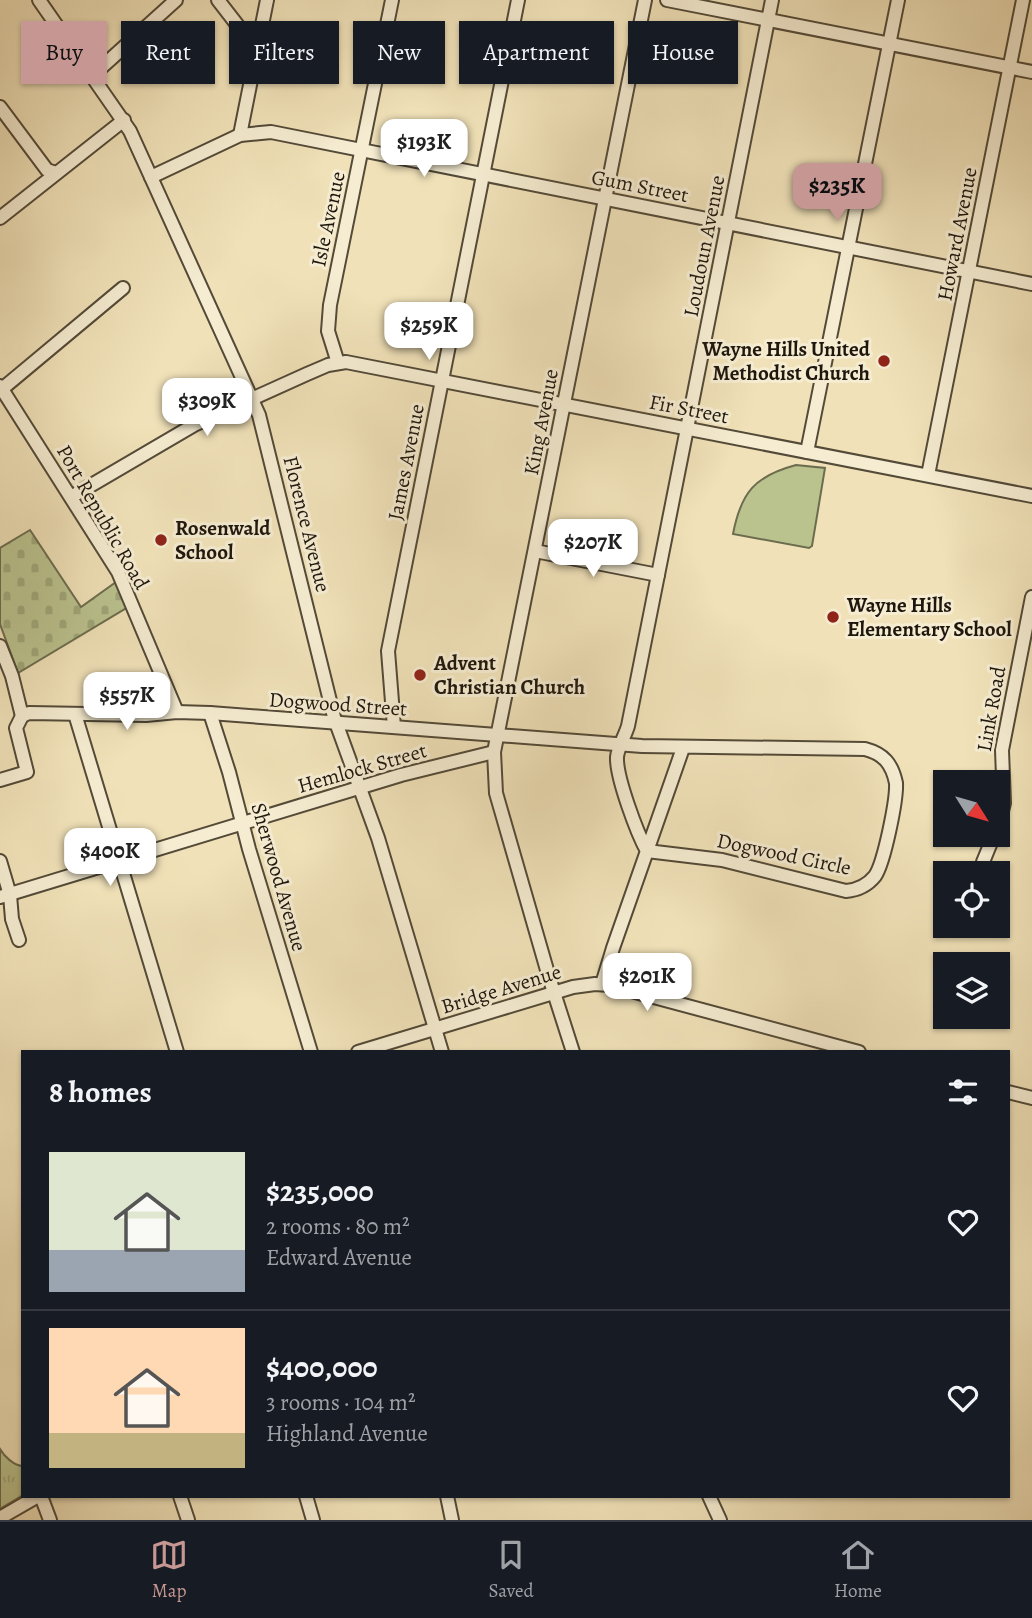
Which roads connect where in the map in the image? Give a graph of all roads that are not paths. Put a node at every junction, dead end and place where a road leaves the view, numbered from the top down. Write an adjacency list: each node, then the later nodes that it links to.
1 (176, 0): 17 (street)
2 (218, 0): 14 (street)
3 (267, 0): 15 (street)
4 (392, 0): 25 (street, Isle Avenue)
5 (518, 0): 27 (street, James Avenue)
6 (645, 0): 29 (street, King Avenue)
7 (667, 0): 12 (street)
8 (772, 0): 12 (street, Loudoun Avenue)
9 (898, 0): 16 (street)
10 (1023, 0): 18 (street, Howard Avenue)
11 (45, 2): 13 (street, Florence Avenue)
12 (768, 20): 16 (street); 31 (street, Loudoun Avenue)
13 (57, 21)
14 (234, 21)
15 (263, 21)
16 (890, 44): 18 (street); 32 (street)
17 (107, 62)
18 (1010, 68): 19 (street); 33 (street, Howard Avenue)
19 (1032, 72)
20 (99, 84): 23 (street, Florence Avenue)
21 (250, 84): 24 (street)
22 (0, 107): 26 (street)
23 (124, 120): 26 (street); 28 (street, Florence Avenue)
24 (240, 135): 25 (street, Gum Street); 28 (street)
25 (361, 150): 27 (street, Gum Street); 36 (street, Isle Avenue)
26 (56, 173): 30 (street)
27 (484, 174): 29 (street, Gum Street); 37 (street, James Avenue)
28 (151, 177): 39 (street, Florence Avenue)
29 (606, 199): 31 (street, Gum Street); 40 (street, King Avenue)
30 (0, 218)
31 (728, 223): 32 (street, Gum Street); 41 (street, Loudoun Avenue)
32 (848, 247): 33 (street, Gum Street); 42 (street)
33 (970, 272): 34 (street, Gum Street); 43 (street, Howard Avenue)
34 (1032, 284)
35 (123, 288): 38 (street)
36 (338, 363): 37 (street, Fir Street); 39 (street)
37 (442, 379): 40 (street, Fir Street); 55 (street, James Avenue)
38 (1, 387): 45 (street, Port Republic Road)
39 (252, 399): 45 (street); 54 (street, Florence Avenue)
40 (565, 404): 41 (street, Fir Street); 46 (street, King Avenue)
41 (687, 428): 42 (street, Fir Street); 47 (street, Loudoun Avenue)
42 (807, 452): 43 (street, Fir Street)
43 (928, 475): 44 (street, Fir Street)
44 (1032, 496)
45 (71, 497): 50 (street, Port Republic Road)
46 (535, 551): 47 (street); 56 (street, King Avenue)
47 (658, 575): 57 (street, Loudoun Avenue)
48 (1032, 597): 60 (street, Link Road)
49 (0, 646): 53 (street)
50 (177, 712): 51 (street, Dogwood Street); 52 (street, Dogwood Street)
51 (210, 713): 54 (street, Dogwood Street); 63 (street, Sherwood Avenue)
52 (75, 714): 53 (street, Dogwood Street); 66 (street)
53 (22, 716): 61 (street)
54 (337, 723): 55 (street, Dogwood Street); 62 (street, Florence Avenue)
55 (394, 727): 56 (street, Dogwood Street)
56 (497, 736): 57 (street, Dogwood Street); 59 (street, King Avenue)
57 (621, 745): 58 (street, Dogwood Street); 64 (street, Loudoun Avenue)
58 (683, 748): 64 (street); 64 (street, Dogwood Circle)
59 (494, 752): 62 (street, Hemlock Street); 70 (street, King Avenue)
60 (1003, 770)
61 (0, 780)
62 (360, 788): 63 (street, Hemlock Street); 71 (street, Florence Avenue)
63 (243, 824): 66 (street, Hemlock Street); 73 (street, Sherwood Avenue)
64 (647, 851): 69 (street)
65 (0, 861): 67 (street)
66 (120, 862): 67 (street, Hemlock Street); 72 (street)
67 (5, 896): 68 (street)
68 (19, 940)
69 (602, 985): 70 (street, Bridge Avenue); 77 (street, Bridge Avenue)
70 (554, 993): 71 (street, Bridge Avenue); 76 (street, King Avenue)
71 (435, 1029): 74 (street, Bridge Avenue); 75 (street, Florence Avenue)
72 (176, 1050)
73 (310, 1050)
74 (365, 1050)
75 (441, 1050)
76 (572, 1050)
77 (851, 1050)
78 (1010, 1092): 79 (street)
79 (1032, 1098)
80 (36, 1498): 86 (street)
81 (41, 1498): 88 (street)
82 (181, 1498): 89 (street)
83 (307, 1498): 90 (street)
84 (447, 1498): 87 (street)
85 (710, 1498): 91 (street)
86 (0, 1518)
87 (449, 1519)
88 (50, 1520)
89 (188, 1520)
90 (313, 1520)
91 (720, 1520)

